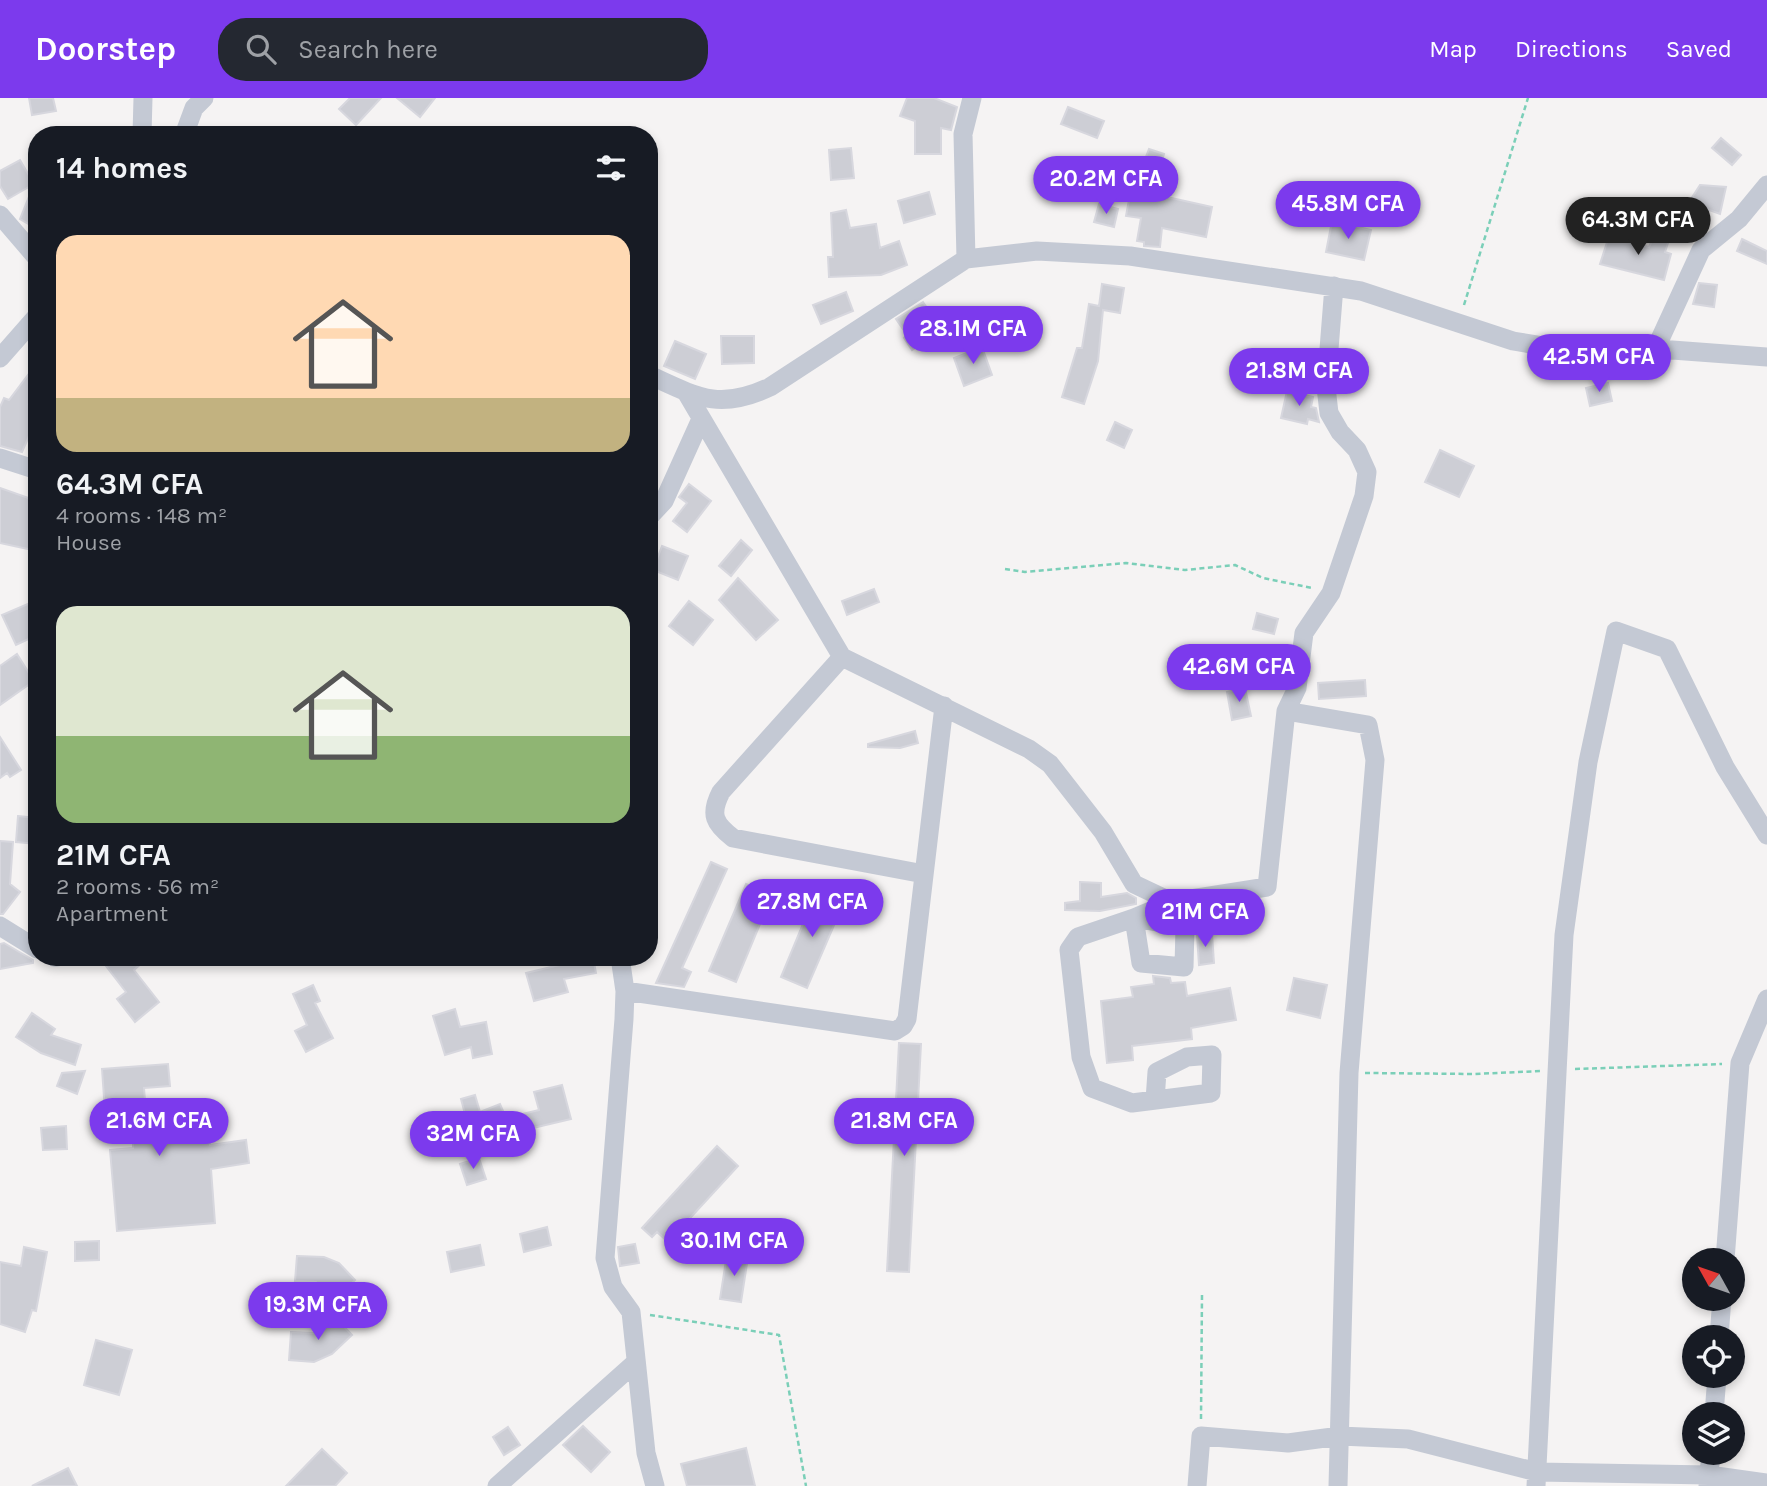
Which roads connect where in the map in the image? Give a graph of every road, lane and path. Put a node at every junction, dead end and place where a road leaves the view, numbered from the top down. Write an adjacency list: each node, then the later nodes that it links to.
1 (143, 98): 5 (street)
2 (204, 98): 6 (street)
3 (972, 98): 10 (street)
4 (1528, 98): 12 (path)
5 (142, 126)
6 (187, 126)
7 (1767, 184): 14 (street)
8 (0, 215): 9 (street)
9 (28, 248)
10 (966, 259): 11 (street); 18 (street)
11 (1334, 286): 12 (street); 24 (street)
12 (1457, 325): 14 (street)
13 (28, 326): 16 (street)
14 (1655, 350): 15 (street)
15 (1767, 357)
16 (0, 358)
17 (658, 379): 18 (street)
18 (686, 392): 19 (street)
19 (701, 419): 22 (street); 25 (street)
20 (0, 458): 21 (street)
21 (28, 467)
22 (658, 507)
23 (1005, 569): 24 (path)
24 (1331, 593): 27 (street)
25 (842, 657): 26 (street); 29 (street)
26 (944, 706): 29 (street); 30 (street)
27 (1286, 711): 30 (street); 42 (street)
28 (1767, 835): 43 (street)
29 (924, 874): 34 (street)
30 (1172, 902): 36 (street)
31 (0, 926): 32 (street)
32 (28, 943)
33 (621, 966): 34 (street)
34 (625, 990): 39 (street)
35 (1767, 999): 37 (street)
36 (1154, 1100)
37 (1726, 1248)
38 (1202, 1294): 41 (path)
39 (631, 1312): 40 (street); 48 (path)
40 (636, 1362): 46 (street); 47 (street)
41 (1201, 1436): 42 (street); 49 (street)
42 (1340, 1436): 43 (street); 50 (street)
43 (1536, 1479): 44 (street)
44 (1709, 1481): 45 (street)
45 (1767, 1483)
46 (497, 1486)
47 (655, 1486)
48 (806, 1486)
49 (1197, 1486)
50 (1338, 1486)

